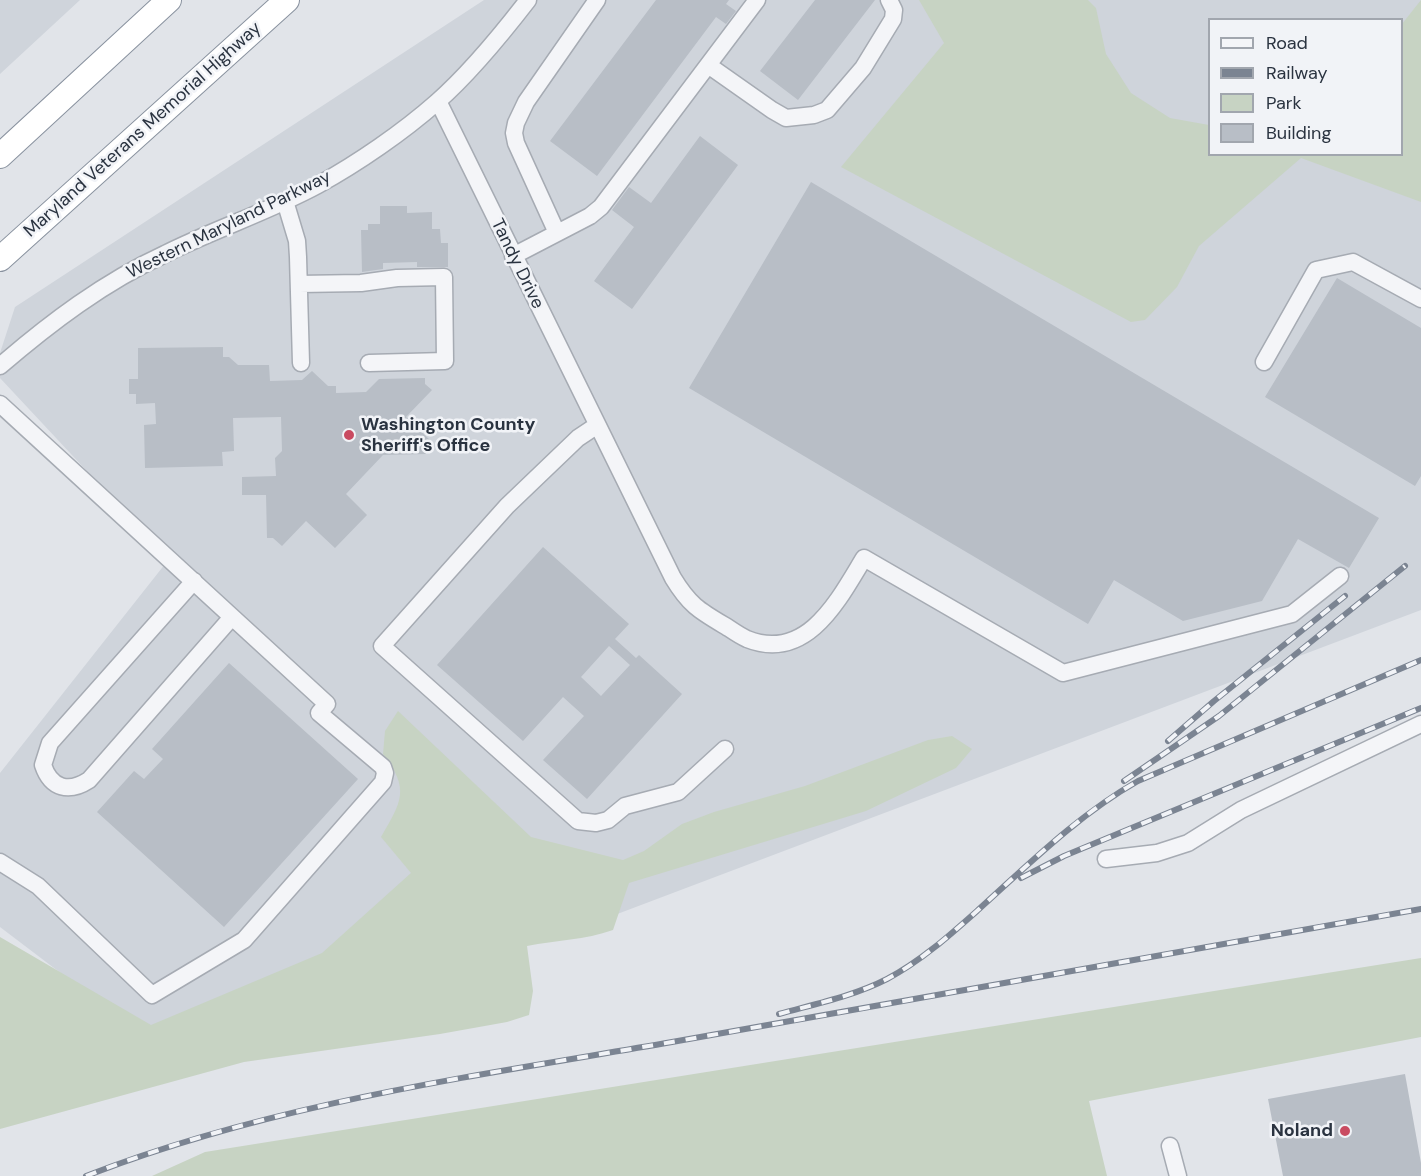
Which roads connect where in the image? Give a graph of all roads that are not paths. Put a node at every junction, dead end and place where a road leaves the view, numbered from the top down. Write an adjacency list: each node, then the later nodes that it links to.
1 (169, 0): 9 (highway)
2 (287, 0): 13 (highway, Maryland Veterans Memorial Highway)
3 (528, 0): 8 (street, Western Maryland Parkway)
4 (597, 0): 11 (street)
5 (757, 0): 7 (street)
6 (889, 0): 7 (street)
7 (708, 65): 11 (street)
8 (438, 101): 10 (street, Western Maryland Parkway); 12 (street, Tandy Drive)
9 (0, 156)
10 (285, 201): 14 (street); 19 (street, Western Maryland Parkway)
11 (557, 233): 12 (street)
12 (513, 256): 21 (street, Tandy Drive)
13 (0, 259)
14 (299, 284): 17 (street); 18 (street)
15 (1421, 298): 16 (street)
16 (1264, 362)
17 (301, 363)
18 (369, 363)
19 (0, 366)
20 (0, 404): 23 (street)
21 (596, 426): 22 (street, Tandy Drive); 26 (street)
22 (1340, 576)
23 (194, 582): 24 (street); 24 (street)
24 (232, 617): 28 (street)
25 (1421, 724): 27 (street)
26 (725, 748)
27 (1106, 859)
28 (0, 862)
29 (1170, 1146): 30 (street)
30 (1178, 1176)

